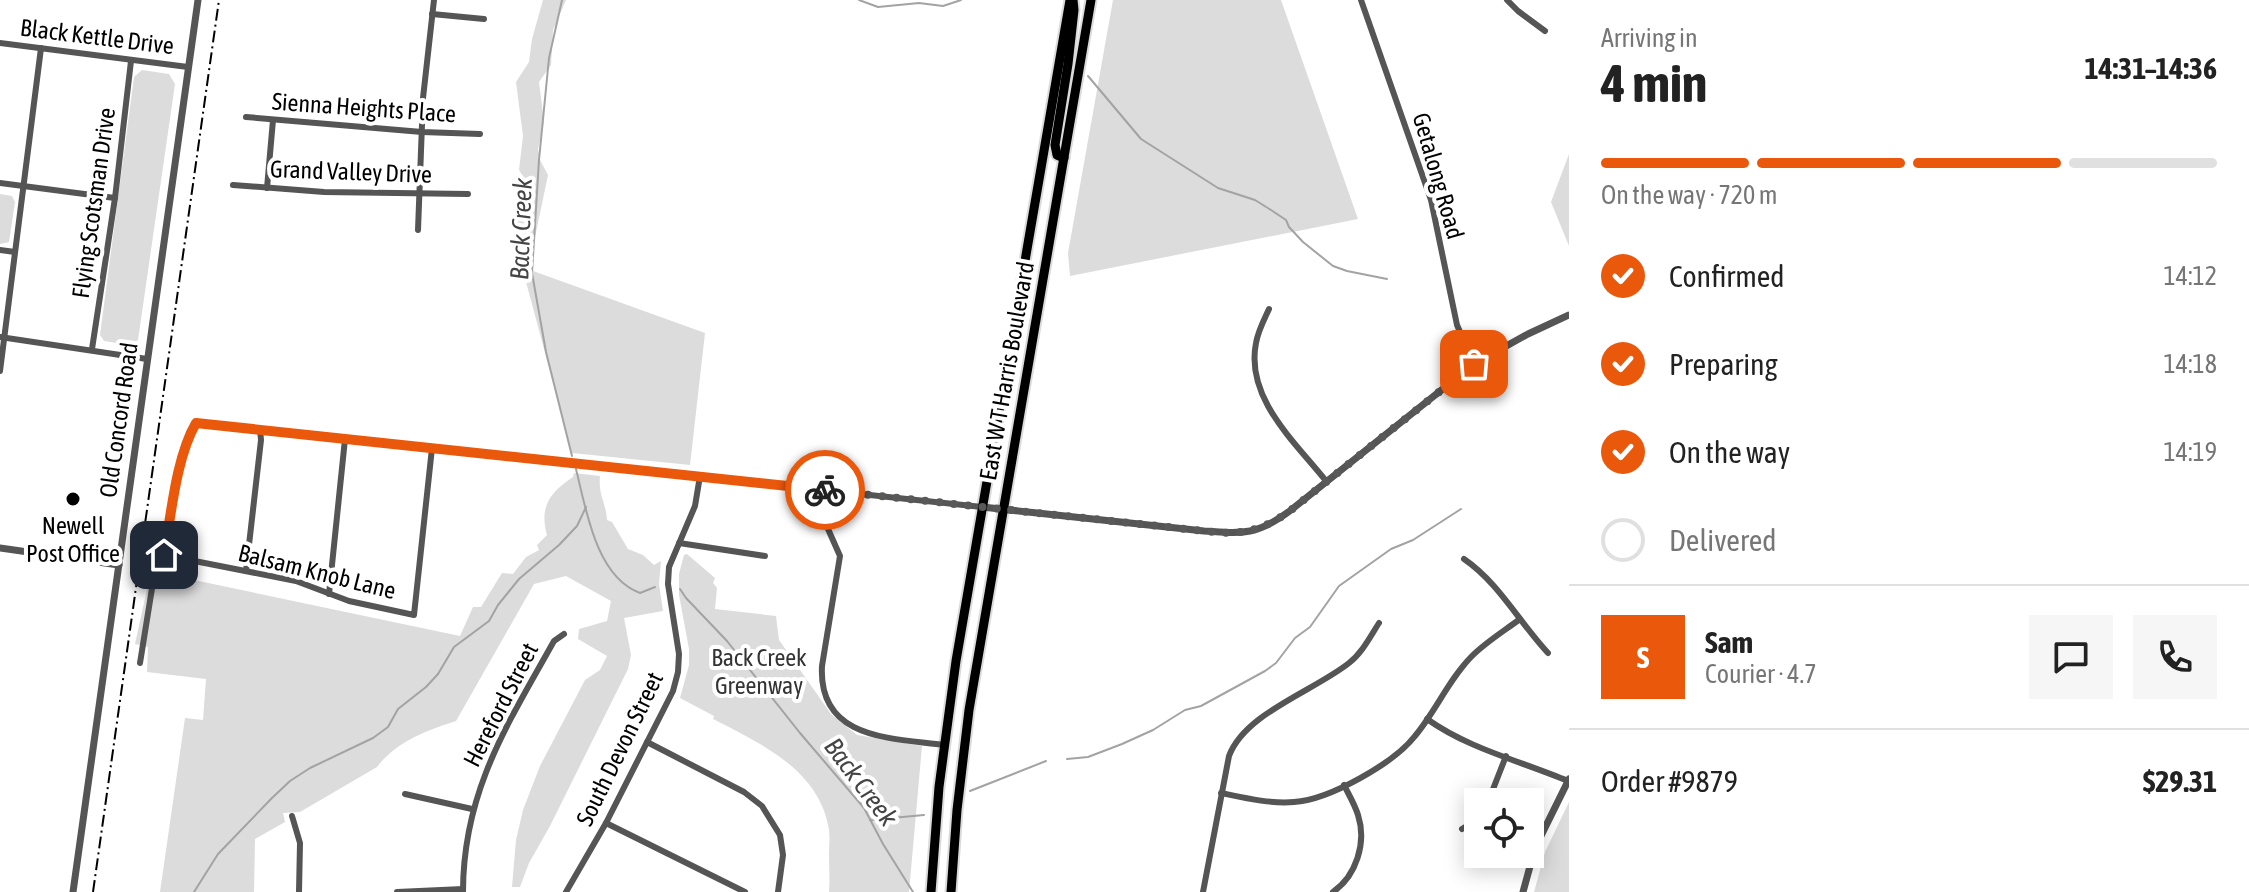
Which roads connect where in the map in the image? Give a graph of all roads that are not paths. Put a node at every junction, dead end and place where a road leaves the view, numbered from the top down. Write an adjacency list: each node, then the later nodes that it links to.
1 (198, 0): 13 (street, Old Concord Road)
2 (434, 0): 7 (street)
3 (1071, 0): 18 (main road); 42 (main road, East W T Harris Boulevard)
4 (1091, 0): 18 (main road, East W T Harris Boulevard)
5 (1361, 0): 34 (street, Getalong Road)
6 (1508, 0): 9 (street)
7 (432, 14): 8 (street); 16 (street)
8 (484, 19)
9 (1545, 31)
10 (0, 43): 11 (street, Black Kettle Drive)
11 (41, 48): 12 (street, Black Kettle Drive); 21 (street)
12 (131, 61): 13 (street, Black Kettle Drive); 25 (street, Flying Scotsman Drive)
13 (188, 67): 33 (street, Old Concord Road)
14 (246, 117): 15 (street, Sienna Heights Place)
15 (273, 120): 16 (street, Sienna Heights Place); 22 (street)
16 (422, 132): 17 (street, Sienna Heights Place); 23 (street)
17 (480, 134)
18 (1064, 158): 43 (main road, East W T Harris Boulevard)
19 (0, 183): 21 (street)
20 (233, 185): 22 (street, Grand Valley Drive)
21 (24, 186): 25 (street); 28 (street)
22 (267, 188): 23 (street, Grand Valley Drive)
23 (420, 193): 24 (street, Grand Valley Drive); 26 (street)
24 (468, 194)
25 (115, 198): 32 (street, Flying Scotsman Drive)
26 (418, 230)
27 (0, 250): 28 (street)
28 (15, 252): 31 (street)
29 (1269, 309): 40 (street)
30 (1569, 315): 34 (street)
31 (2, 338): 32 (street); 35 (street)
32 (92, 349): 33 (street)
33 (147, 359): 49 (street, Old Concord Road)
34 (1474, 364): 40 (street)
35 (0, 371)
36 (260, 429): 37 (street); 46 (street); 50 (street)
37 (345, 439): 38 (street); 51 (street)
38 (432, 448): 39 (street); 51 (street, Balsam Knob Lane)
39 (700, 476): 41 (street); 44 (street, South Devon Street)
40 (1326, 481): 43 (street)
41 (827, 490): 42 (street); 59 (street)
42 (982, 507): 43 (street); 59 (main road, East W T Harris Boulevard)
43 (1003, 509): 77 (main road, East W T Harris Boulevard)
44 (679, 543): 47 (street); 58 (street, South Devon Street)
45 (0, 548): 49 (street)
46 (164, 555): 50 (street, Balsam Knob Lane); 56 (street)
47 (765, 556)
48 (1464, 559): 52 (street)
49 (119, 565): 70 (street, Old Concord Road)
50 (246, 571): 51 (street, Balsam Knob Lane)
51 (329, 594)
52 (1520, 619): 55 (street); 57 (street)
53 (1379, 623): 64 (street)
54 (564, 634): 66 (street, Hereford Street)
55 (1548, 653)
56 (140, 663)
57 (1427, 719): 60 (street); 62 (street)
58 (647, 742): 68 (street, South Devon Street); 75 (street)
59 (944, 745): 76 (main road, East W T Harris Boulevard)
60 (1506, 756): 61 (street); 63 (street)
61 (1568, 780): 80 (street)
62 (1344, 785): 64 (street); 79 (street)
63 (1493, 788)
64 (1221, 793): 78 (street)
65 (405, 794): 66 (street)
66 (472, 809): 69 (street, Hereford Street)
67 (292, 816): 71 (street)
68 (606, 823): 73 (street, South Devon Street); 74 (street)
69 (463, 890): 72 (street)
70 (73, 892)
71 (299, 892)
72 (397, 892)
73 (566, 892)
74 (745, 892)
75 (778, 892)
76 (931, 892)
77 (951, 892)
78 (1203, 892)
79 (1333, 892)
80 (1523, 892)

